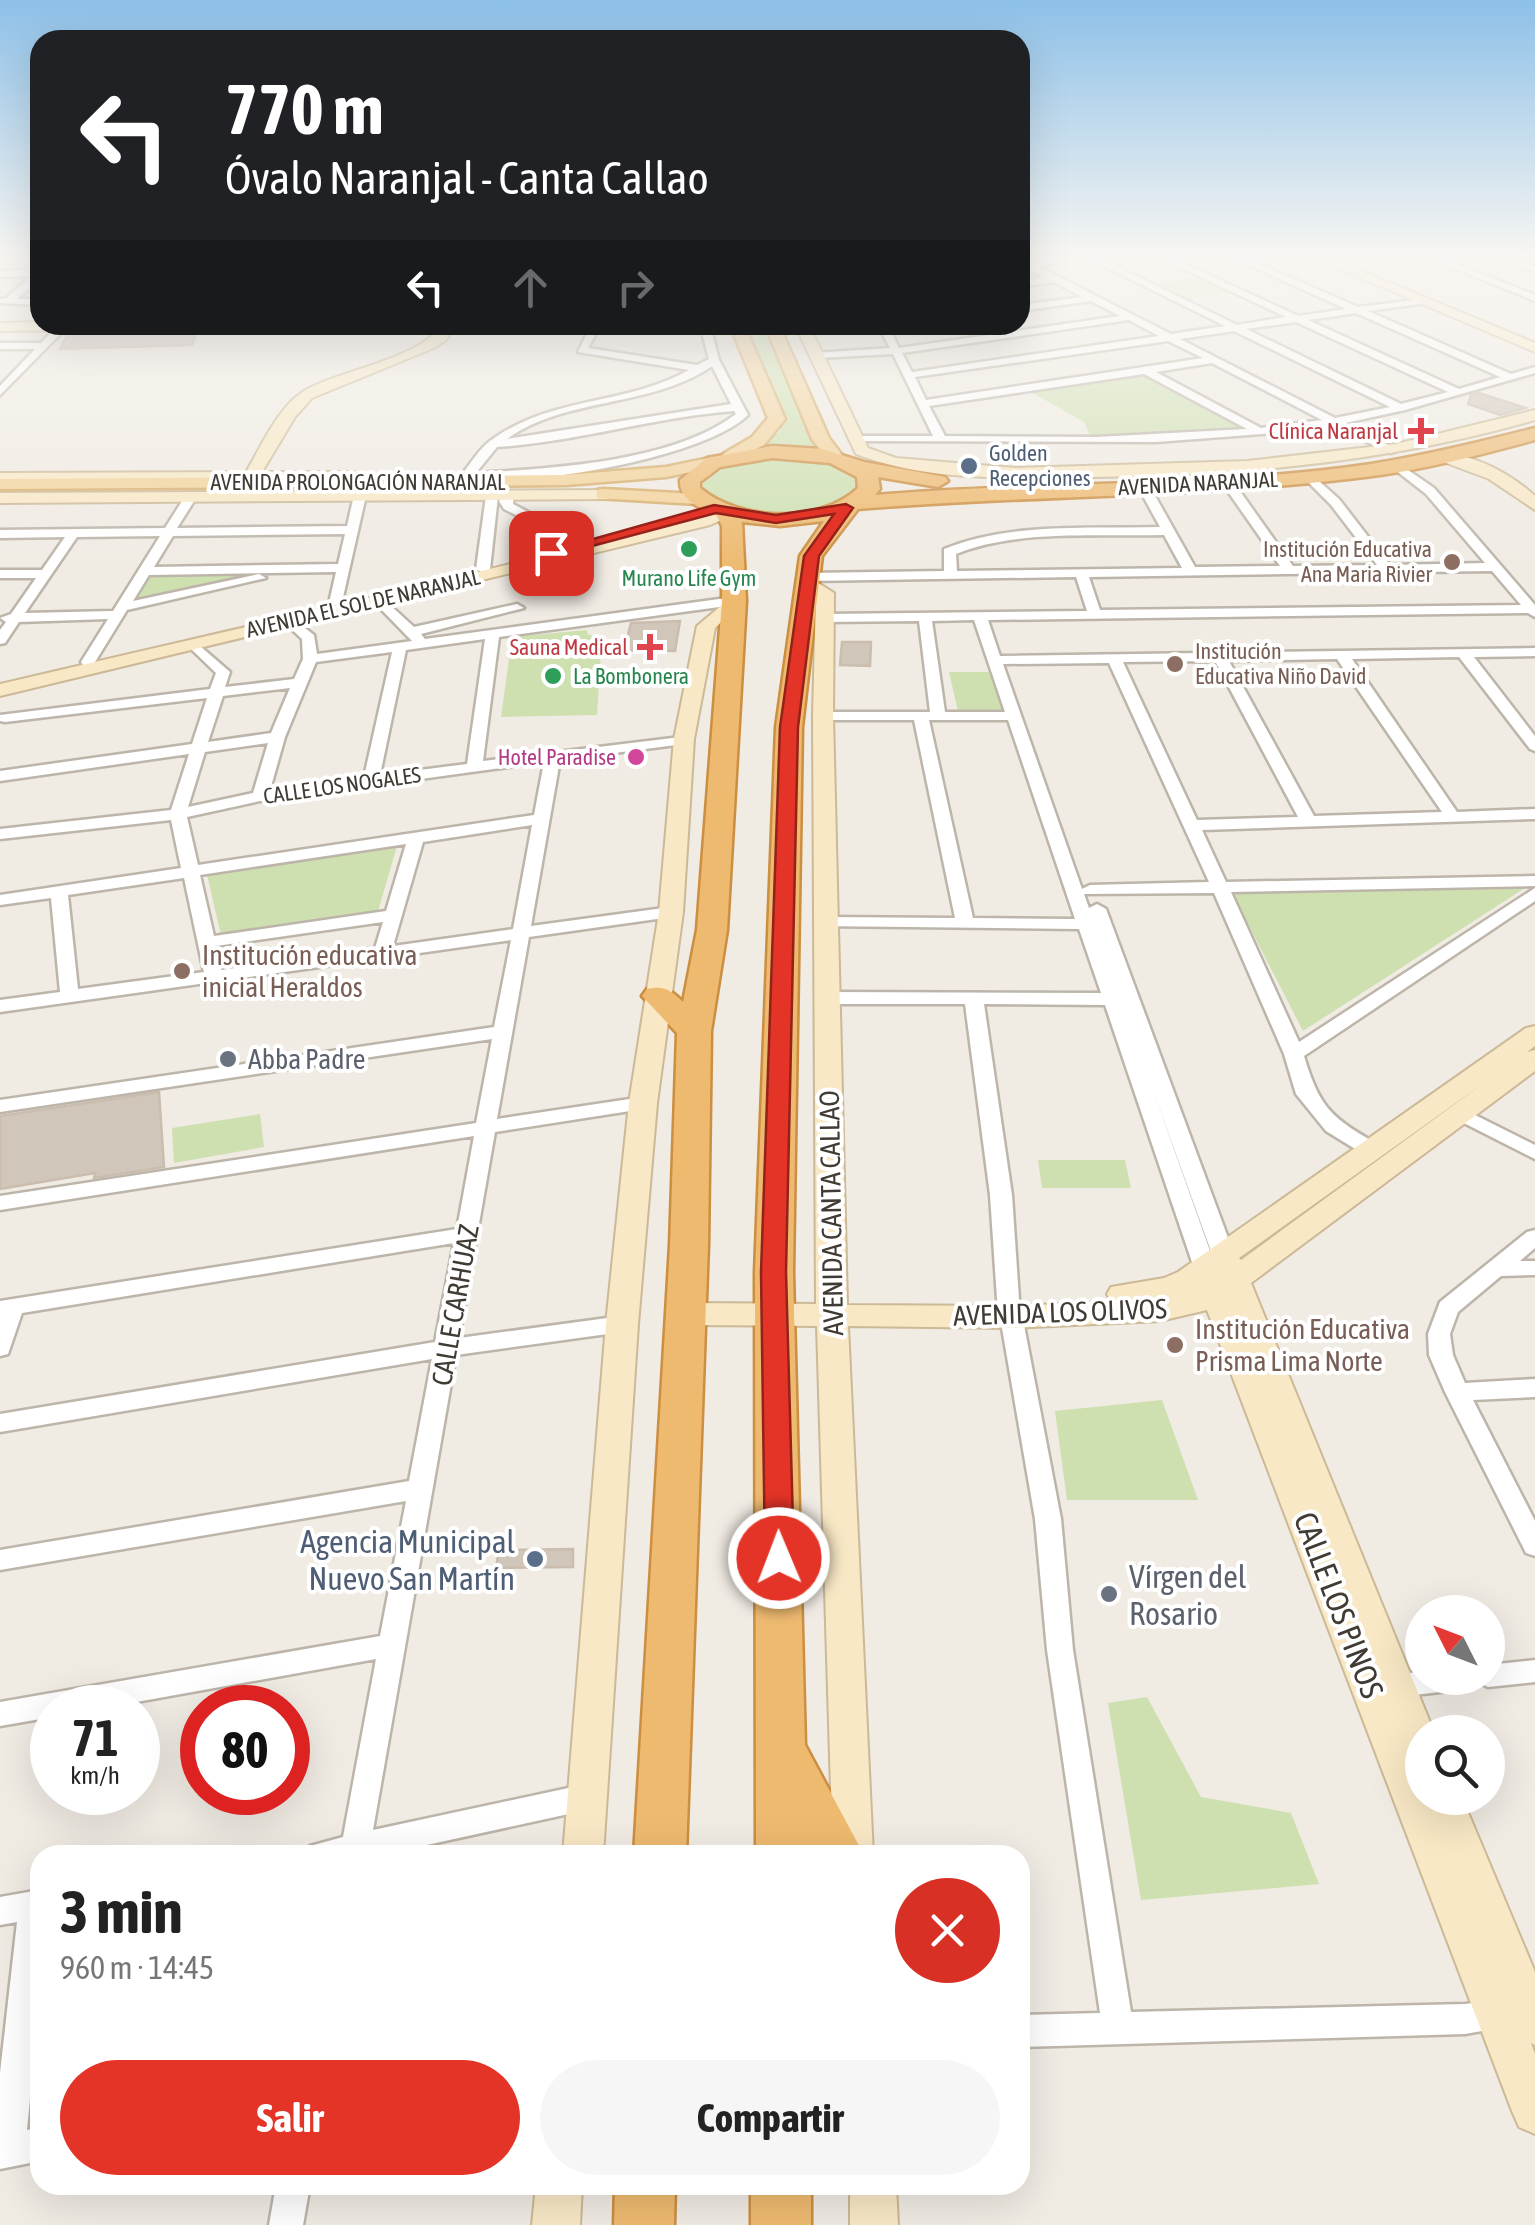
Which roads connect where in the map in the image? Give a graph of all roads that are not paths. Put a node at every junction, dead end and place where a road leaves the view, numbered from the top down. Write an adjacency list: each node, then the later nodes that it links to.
1 (28, 362): 16 (street)
2 (389, 362): 43 (street)
3 (656, 362): 18 (street)
4 (711, 362): 18 (street)
5 (715, 362): 26 (street)
6 (753, 362): 37 (main road)
7 (788, 362): 39 (main road)
8 (822, 362): 38 (street)
9 (902, 362): 21 (street)
10 (1007, 362): 21 (street)
11 (1201, 362): 19 (street)
12 (1217, 362): 29 (street)
13 (1306, 362): 27 (street)
14 (1390, 362): 24 (street)
15 (1473, 362): 22 (street)
16 (23, 367): 17 (street); 23 (street)
17 (0, 368)
18 (701, 369): 35 (street)
19 (1145, 370): 25 (street); 31 (street)
20 (1535, 370): 22 (street)
21 (910, 376): 25 (street)
22 (1510, 378): 24 (street)
23 (0, 392)
24 (1456, 392): 27 (street)
25 (923, 404): 34 (street)
26 (740, 407): 32 (street); 35 (street)
27 (1401, 408): 29 (street)
28 (1535, 415): 40 (street, AVENIDA NARANJAL)
29 (1335, 422): 31 (street); 40 (street)
30 (1535, 424): 40 (highway, AVENIDA NARANJAL)
31 (1259, 431): 34 (street)
32 (720, 432): 37 (street); 42 (street)
33 (1535, 434): 36 (highway, AVENIDA NARANJAL)
34 (940, 438): 38 (street)
35 (490, 444): 42 (street)
36 (1457, 456): 40 (highway, AVENIDA NARANJAL); 52 (street)
37 (729, 457): 39 (highway); 46 (main road, AVENIDA PROLONGACIÓN NARANJAL); 56 (highway)
38 (863, 457): 39 (highway); 40 (highway, AVENIDA NARANJAL); 41 (street, AVENIDA NARANJAL); 55 (highway)
39 (836, 459)
40 (1388, 459): 41 (highway, AVENIDA NARANJAL); 63 (street)
41 (1308, 469): 45 (highway, AVENIDA NARANJAL); 65 (street)
42 (467, 476): 43 (street, AVENIDA PROLONGACIÓN NARANJAL)
43 (251, 477): 46 (street, AVENIDA PROLONGACIÓN NARANJAL)
44 (0, 481): 46 (main road, AVENIDA PROLONGACIÓN NARANJAL)
45 (1228, 482): 47 (highway, AVENIDA NARANJAL); 68 (street)
46 (78, 484): 48 (main road, AVENIDA PROLONGACIÓN NARANJAL); 50 (main road, AVENIDA PROLONGACIÓN NARANJAL); 54 (main road)
47 (1142, 486): 55 (highway, AVENIDA NARANJAL); 58 (street)
48 (361, 494): 49 (main road, AVENIDA PROLONGACIÓN NARANJAL); 51 (street, AVENIDA PROLONGACIÓN NARANJAL); 53 (street, AVENIDA PROLONGACIÓN NARANJAL); 57 (street)
49 (608, 494): 51 (street, AVENIDA PROLONGACIÓN NARANJAL); 56 (main road, AVENIDA PROLONGACIÓN NARANJAL)
50 (0, 496): 54 (street, AVENIDA PROLONGACIÓN NARANJAL)
51 (501, 496): 62 (street); 67 (street)
52 (1533, 496)
53 (190, 498): 54 (street, AVENIDA PROLONGACIÓN NARANJAL); 59 (street)
54 (45, 499)
55 (852, 506): 56 (highway, AVENIDA NARANJAL); 75 (highway, AVENIDA CANTA CALLAO)
56 (716, 508): 62 (street, AVENIDA EL SOL DE NARANJAL); 76 (street, AVENIDA EL SOL DE NARANJAL); 77 (highway)
57 (353, 530): 59 (street); 64 (street)
58 (1167, 530): 70 (street); 73 (street)
59 (168, 533): 61 (street); 69 (street)
60 (0, 534): 61 (street)
61 (73, 534): 72 (street)
62 (585, 545): 67 (street, AVENIDA EL SOL DE NARANJAL)
63 (1495, 567): 65 (street); 81 (street)
64 (342, 568): 66 (street); 78 (street)
65 (1386, 568): 68 (street)
66 (303, 569): 69 (street); 80 (street)
67 (482, 569): 78 (street, AVENIDA EL SOL DE NARANJAL)
68 (1289, 570): 70 (street)
69 (146, 571): 80 (street)
70 (1190, 572): 74 (street)
71 (0, 574): 72 (street)
72 (46, 574): 85 (street)
73 (950, 574): 74 (street); 75 (street)
74 (1082, 574): 82 (street)
75 (808, 579): 86 (street, AVENIDA CANTA CALLAO); 166 (highway, AVENIDA CANTA CALLAO)
76 (378, 598): 87 (street, AVENIDA EL SOL DE NARANJAL); 89 (street)
77 (734, 601): 88 (street); 109 (street); 148 (highway)
78 (336, 603): 100 (street, AVENIDA EL SOL DE NARANJAL)
79 (517, 608): 89 (street)
80 (122, 611): 85 (street); 100 (street)
81 (1533, 611): 82 (street)
82 (1096, 614): 83 (street)
83 (986, 615): 84 (street); 99 (street)
84 (925, 616): 86 (street); 105 (street)
85 (8, 618): 90 (street)
86 (826, 618): 104 (street, AVENIDA CANTA CALLAO)
87 (289, 620): 91 (street, AVENIDA EL SOL DE NARANJAL); 97 (street)
88 (493, 634): 89 (street); 113 (street)
89 (417, 638): 92 (street)
90 (0, 640)
91 (193, 644): 100 (street, AVENIDA EL SOL DE NARANJAL); 103 (street)
92 (400, 646): 97 (street); 115 (street)
93 (1535, 652): 94 (street)
94 (1463, 653): 95 (street); 110 (street)
95 (1341, 654): 96 (street); 118 (street)
96 (1220, 657): 98 (street); 121 (street)
97 (310, 659): 101 (street)
98 (1114, 659): 99 (street); 122 (street)
99 (1002, 660): 106 (street); 129 (street)
100 (90, 665): 102 (street, AVENIDA EL SOL DE NARANJAL)
101 (299, 684): 103 (street); 108 (street)
102 (6, 686): 107 (street)
103 (218, 694): 107 (street); 111 (street)
104 (823, 716): 105 (street); 135 (street, AVENIDA CANTA CALLAO)
105 (930, 716): 106 (street); 136 (street)
106 (1015, 716): 137 (street)
107 (2, 723)
108 (277, 737): 111 (street); 116 (street)
109 (684, 739): 112 (street, CALLE LOS NOGALES); 133 (street)
110 (1535, 746)
111 (200, 750): 114 (street); 117 (street)
112 (554, 755): 113 (street, CALLE LOS NOGALES); 120 (street, CALLE CARHUAZ)
113 (474, 766): 115 (street, CALLE LOS NOGALES)
114 (0, 776)
115 (371, 781): 116 (street, CALLE LOS NOGALES)
116 (260, 796): 117 (street, CALLE LOS NOGALES)
117 (178, 814): 123 (street, CALLE LOS NOGALES); 126 (street)
118 (1451, 814): 119 (street); 121 (street)
119 (1535, 814)
120 (542, 819): 124 (street); 138 (street, CALLE CARHUAZ)
121 (1308, 821): 122 (street)
122 (1194, 825): 128 (street)
123 (5, 833): 125 (street)
124 (416, 837): 126 (street); 134 (street)
125 (0, 854)
126 (191, 871): 130 (street); 139 (street)
127 (1535, 880): 128 (street)
128 (1218, 886): 129 (street); 151 (street)
129 (1090, 890): 137 (street)
130 (59, 891): 132 (street); 142 (street)
131 (1535, 892): 151 (street)
132 (0, 900)
133 (671, 912): 138 (street); 143 (street)
134 (394, 915): 139 (street); 140 (street)
135 (825, 922): 136 (street); 144 (street, AVENIDA CANTA CALLAO)
136 (965, 922): 137 (street)
137 (1095, 924): 145 (street); 164 (street)
138 (522, 934): 140 (street); 149 (street, CALLE CARHUAZ)
139 (206, 942): 141 (street)
140 (382, 954): 141 (street)
141 (214, 977): 142 (street)
142 (70, 996): 147 (street)
143 (658, 996): 148 (highway); 153 (street)
144 (826, 998): 146 (street); 169 (street, AVENIDA CANTA CALLAO)
145 (1115, 999): 146 (street); 164 (street)
146 (974, 1000): 168 (street)
147 (0, 1006)
148 (694, 1031): 165 (highway)
149 (505, 1032): 154 (street); 156 (street, CALLE CARHUAZ)
150 (1535, 1034): 157 (street, AVENIDA LOS OLIVOS)
151 (1294, 1054): 157 (street)
152 (1535, 1058): 155 (street, AVENIDA LOS OLIVOS)
153 (643, 1103): 156 (street); 170 (street)
154 (0, 1106)
155 (1459, 1113): 158 (street); 164 (street, AVENIDA LOS OLIVOS)
156 (487, 1130): 159 (street); 160 (street, CALLE CARHUAZ)
157 (1372, 1150): 164 (street, AVENIDA LOS OLIVOS)
158 (1535, 1153)
159 (0, 1203)
160 (468, 1234): 167 (street); 172 (street, CALLE CARHUAZ)
161 (1535, 1237): 163 (street)
162 (1535, 1268): 163 (street)
163 (1496, 1269): 174 (street)
164 (1220, 1273): 168 (street, AVENIDA LOS OLIVOS); 183 (street, CALLE LOS PINOS)
165 (685, 1306): 166 (street, AVENIDA LOS OLIVOS); 192 (highway)
166 (775, 1307): 169 (street, AVENIDA LOS OLIVOS); 186 (highway, AVENIDA CANTA CALLAO)
167 (7, 1308): 171 (street)
168 (1010, 1308): 169 (street, AVENIDA LOS OLIVOS); 200 (street)
169 (832, 1309): 195 (street, AVENIDA CANTA CALLAO)
170 (622, 1324): 172 (street); 187 (street)
171 (0, 1348)
172 (447, 1348): 175 (street); 176 (street, CALLE CARHUAZ)
173 (1535, 1388): 174 (street)
174 (1457, 1392): 177 (street)
175 (0, 1423)
176 (421, 1490): 178 (street); 179 (street, CALLE CARHUAZ)
177 (1535, 1546)
178 (0, 1560)
179 (393, 1645): 184 (street); 189 (street, CALLE CARHUAZ)
180 (1535, 1671): 181 (street)
181 (1505, 1674)
182 (1405, 1685): 183 (street)
183 (1383, 1687): 185 (street, CALLE LOS PINOS); 199 (street, CALLE LOS PINOS)
184 (0, 1714)
185 (1405, 1723)
186 (782, 1751): 193 (highway, AVENIDA CANTA CALLAO); 194 (highway)
187 (587, 1797): 190 (street); 191 (street)
188 (1448, 1815): 199 (street, CALLE LOS PINOS)
189 (355, 1845)
190 (384, 1845)
191 (584, 1845)
192 (660, 1845)
193 (782, 1845)
194 (833, 1845)
195 (853, 1845)
196 (30, 1906): 197 (street)
197 (0, 1912)
198 (30, 1986): 203 (street)
199 (1517, 2019): 200 (street); 202 (street, CALLE LOS PINOS)
200 (1118, 2029): 201 (street)
201 (1030, 2031)
202 (1535, 2111)
203 (16, 2149)
204 (291, 2195): 209 (street)
205 (558, 2195): 210 (street)
206 (646, 2195): 211 (highway)
207 (781, 2195): 212 (highway)
208 (873, 2195): 213 (street)
209 (286, 2225)
210 (556, 2225)
211 (644, 2225)
212 (781, 2225)
213 (874, 2225)

